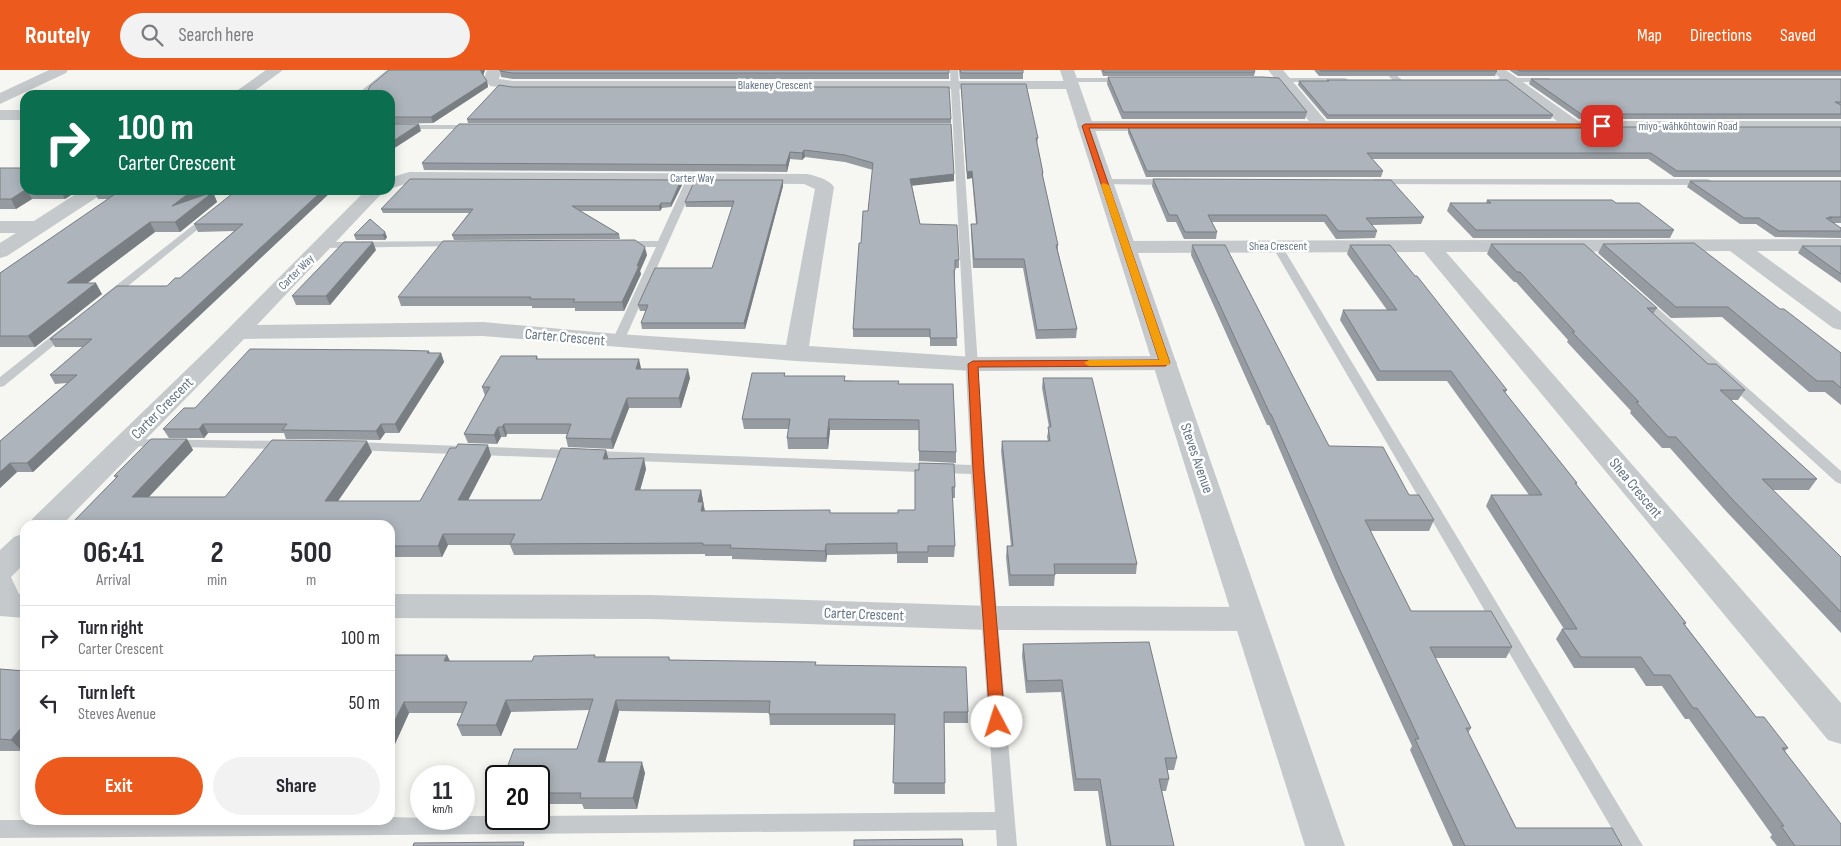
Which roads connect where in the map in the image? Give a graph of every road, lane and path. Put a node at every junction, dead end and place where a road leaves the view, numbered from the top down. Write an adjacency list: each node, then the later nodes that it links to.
1 (61, 70): 19 (street)
2 (276, 70): 17 (street)
3 (390, 70): 18 (lane)
4 (494, 70): 7 (street, Blakeney Crescent)
5 (1386, 70): 13 (lane)
6 (1496, 75): 15 (street)
7 (955, 77): 9 (street, Blakeney Crescent); 28 (lane)
8 (1275, 77): 11 (lane); 23 (street)
9 (1069, 78): 10 (lane); 22 (street, Steves Avenue)
10 (1134, 80)
11 (1358, 80)
12 (1388, 80): 13 (lane)
13 (1398, 80): 14 (lane)
14 (1407, 80)
15 (1510, 80): 16 (lane); 24 (street)
16 (1556, 80)
17 (246, 90)
18 (366, 90)
19 (0, 99)
20 (0, 115): 21 (street)
21 (20, 115)
22 (1085, 126): 23 (street, miyo-wâhkôhtowin Road); 31 (street, Steves Avenue)
23 (1321, 126): 24 (street, miyo-wâhkôhtowin Road)
24 (1574, 126): 25 (street, miyo-wâhkôhtowin Road)
25 (1841, 126)
26 (395, 127): 27 (lane)
27 (489, 127)
28 (954, 127): 58 (lane)
29 (692, 178): 30 (street, Carter Way); 42 (lane); 56 (street, Carter Way)
30 (395, 182)
31 (1104, 182): 32 (lane); 47 (street, Steves Avenue)
32 (1182, 182)
33 (1368, 182): 34 (lane)
34 (1722, 182)
35 (87, 195): 39 (street)
36 (371, 195): 43 (street, Carter Way)
37 (218, 209): 51 (lane)
38 (0, 227): 39 (street)
39 (38, 227): 49 (street)
40 (472, 244): 43 (lane)
41 (612, 244): 42 (lane)
42 (662, 244): 55 (lane)
43 (322, 245): 54 (street, Carter Way)
44 (1841, 245): 46 (street, Shea Crescent)
45 (1277, 246): 47 (street, Shea Crescent); 48 (street, Shea Crescent); 78 (lane)
46 (1736, 246): 48 (street, Shea Crescent); 53 (street)
47 (1126, 247): 57 (street, Steves Avenue)
48 (1430, 247): 73 (street, Shea Crescent)
49 (0, 252)
50 (1628, 288): 64 (lane)
51 (101, 302)
52 (78, 321): 59 (lane)
53 (1841, 323)
54 (237, 332): 55 (street, Carter Crescent); 60 (street, Carter Crescent)
55 (618, 342): 56 (street, Carter Crescent)
56 (796, 354): 58 (street, Carter Crescent)
57 (1165, 363): 58 (street, Carter Crescent); 72 (street, Steves Avenue)
58 (973, 364): 63 (lane)
59 (0, 383)
60 (126, 443): 61 (lane); 65 (street, Carter Crescent)
61 (299, 445)
62 (339, 446): 63 (lane)
63 (978, 470): 71 (lane)
64 (1841, 479)
65 (49, 520)
66 (20, 549): 67 (street)
67 (0, 569)
68 (0, 585): 69 (street)
69 (20, 606)
70 (395, 606): 71 (street, Carter Crescent)
71 (989, 618): 72 (street, Carter Crescent); 74 (lane)
72 (1249, 619): 77 (street, Steves Avenue)
73 (1841, 729)
74 (1005, 820): 75 (lane); 76 (lane)
75 (0, 829)
76 (1007, 846)
77 (1324, 846)
78 (1633, 846)

